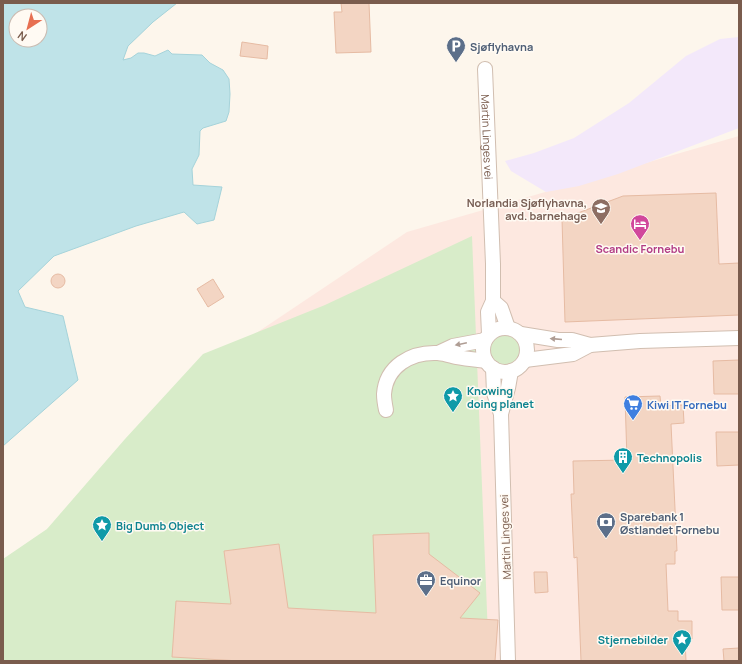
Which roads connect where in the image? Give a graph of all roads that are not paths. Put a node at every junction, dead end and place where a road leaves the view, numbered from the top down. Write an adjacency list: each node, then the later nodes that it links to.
1 (485, 69): 2 (street, Martin Linges vei)
2 (493, 301): 3 (street); 5 (street, Martin Linges vei)
3 (508, 328): 4 (street); 5 (street)
4 (521, 334): 7 (street, one-way to 4); 9 (street)
5 (487, 337): 8 (street, one-way to 8); 10 (street)
6 (739, 338): 7 (street)
7 (590, 345): 9 (street)
8 (438, 353): 10 (street); 12 (street)
9 (525, 360): 11 (street)
10 (490, 365): 11 (street); 13 (street, Martin Linges vei)
11 (511, 371): 13 (street, Martin Linges vei)
12 (386, 410)
13 (501, 414): 14 (street, Martin Linges vei)
14 (508, 661)

